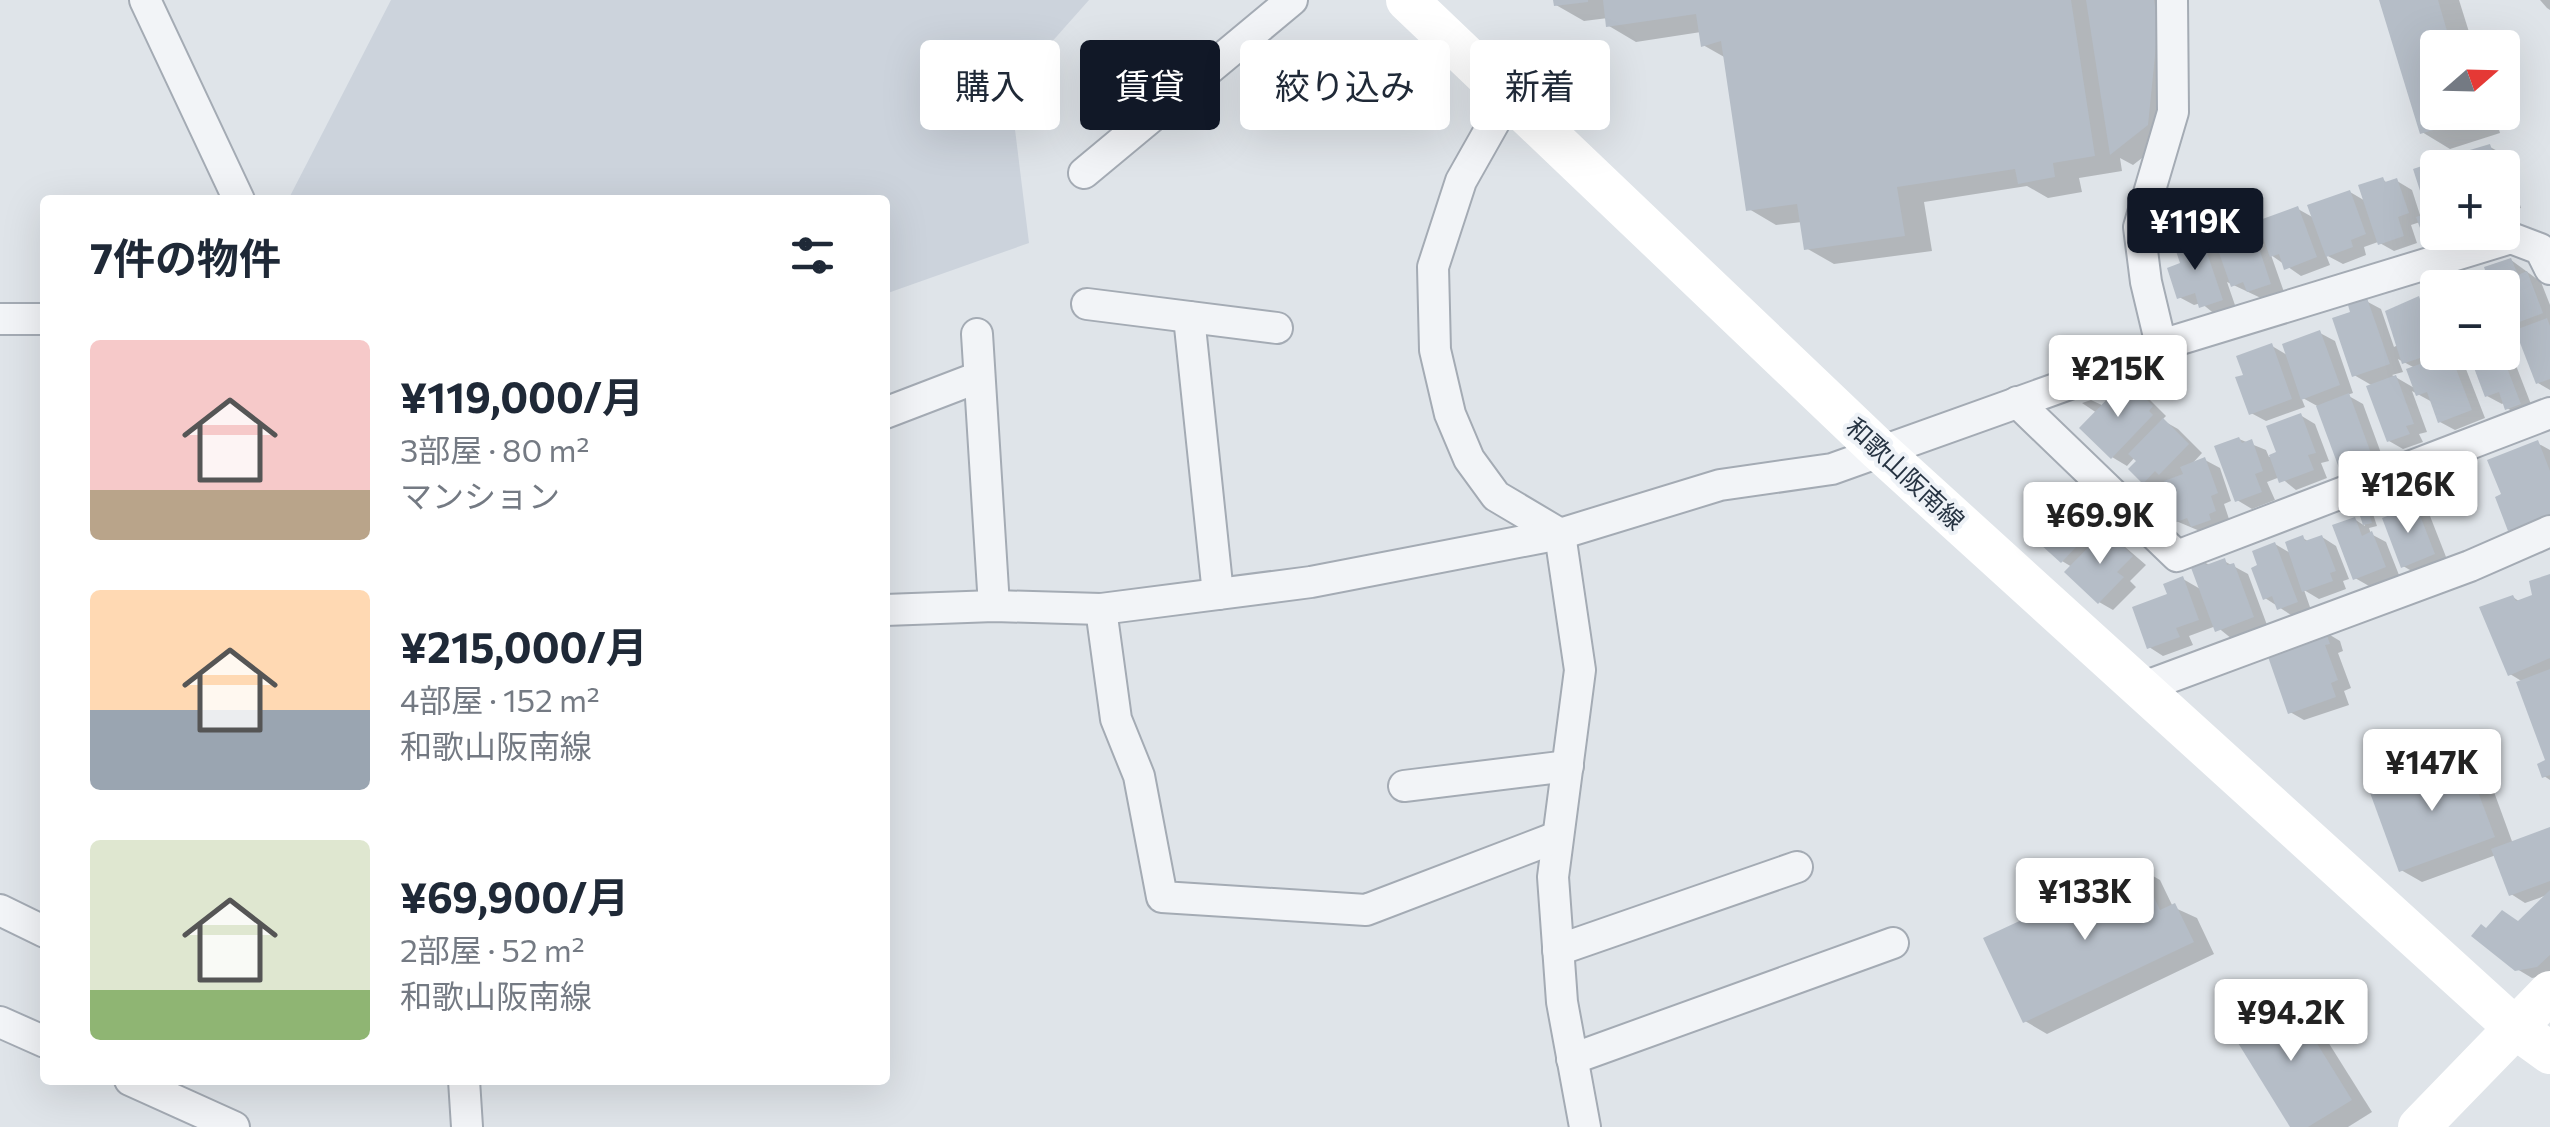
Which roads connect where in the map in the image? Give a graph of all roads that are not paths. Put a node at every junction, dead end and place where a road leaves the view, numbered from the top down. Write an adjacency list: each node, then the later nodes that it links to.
1 (145, 0): 9 (street)
2 (1292, 0): 8 (street)
3 (1407, 0): 5 (main road, 和歌山阪南線)
4 (2172, 0): 17 (street)
5 (1470, 60)
6 (1489, 130): 24 (street)
7 (1544, 130): 22 (main road, 和歌山阪南線)
8 (1084, 173)
9 (237, 195)
10 (2550, 269): 17 (street)
11 (1087, 304): 12 (street)
12 (1189, 317): 15 (street); 25 (street)
13 (0, 319): 14 (street)
14 (40, 319)
15 (1276, 328)
16 (976, 334): 18 (street)
17 (2161, 345): 19 (street)
18 (980, 377): 20 (street); 26 (street)
19 (2017, 402): 21 (street); 22 (street)
20 (890, 411)
21 (2550, 413)
22 (1879, 450): 24 (street); 29 (main road, 和歌山阪南線)
23 (2550, 532): 29 (street)
24 (1560, 534): 25 (street); 30 (street)
25 (1218, 594): 27 (street)
26 (994, 606): 27 (street); 28 (street)
27 (1101, 609): 32 (street)
28 (890, 610)
29 (2141, 688): 40 (main road, 和歌山阪南線)
30 (1568, 766): 31 (street); 32 (street)
31 (1404, 786)
32 (1557, 837): 37 (street)
33 (1797, 866): 37 (street)
34 (0, 910): 35 (street)
35 (40, 930)
36 (1893, 943): 43 (street)
37 (1558, 950): 43 (street)
38 (2550, 992): 40 (main road)
39 (0, 1022): 41 (street)
40 (2514, 1027): 42 (main road, 和歌山阪南線); 49 (main road)
41 (40, 1040)
42 (2550, 1052)
43 (1572, 1059): 48 (street)
44 (141, 1085): 46 (street)
45 (464, 1085): 47 (street)
46 (234, 1127)
47 (467, 1127)
48 (1585, 1127)
49 (2420, 1127)

